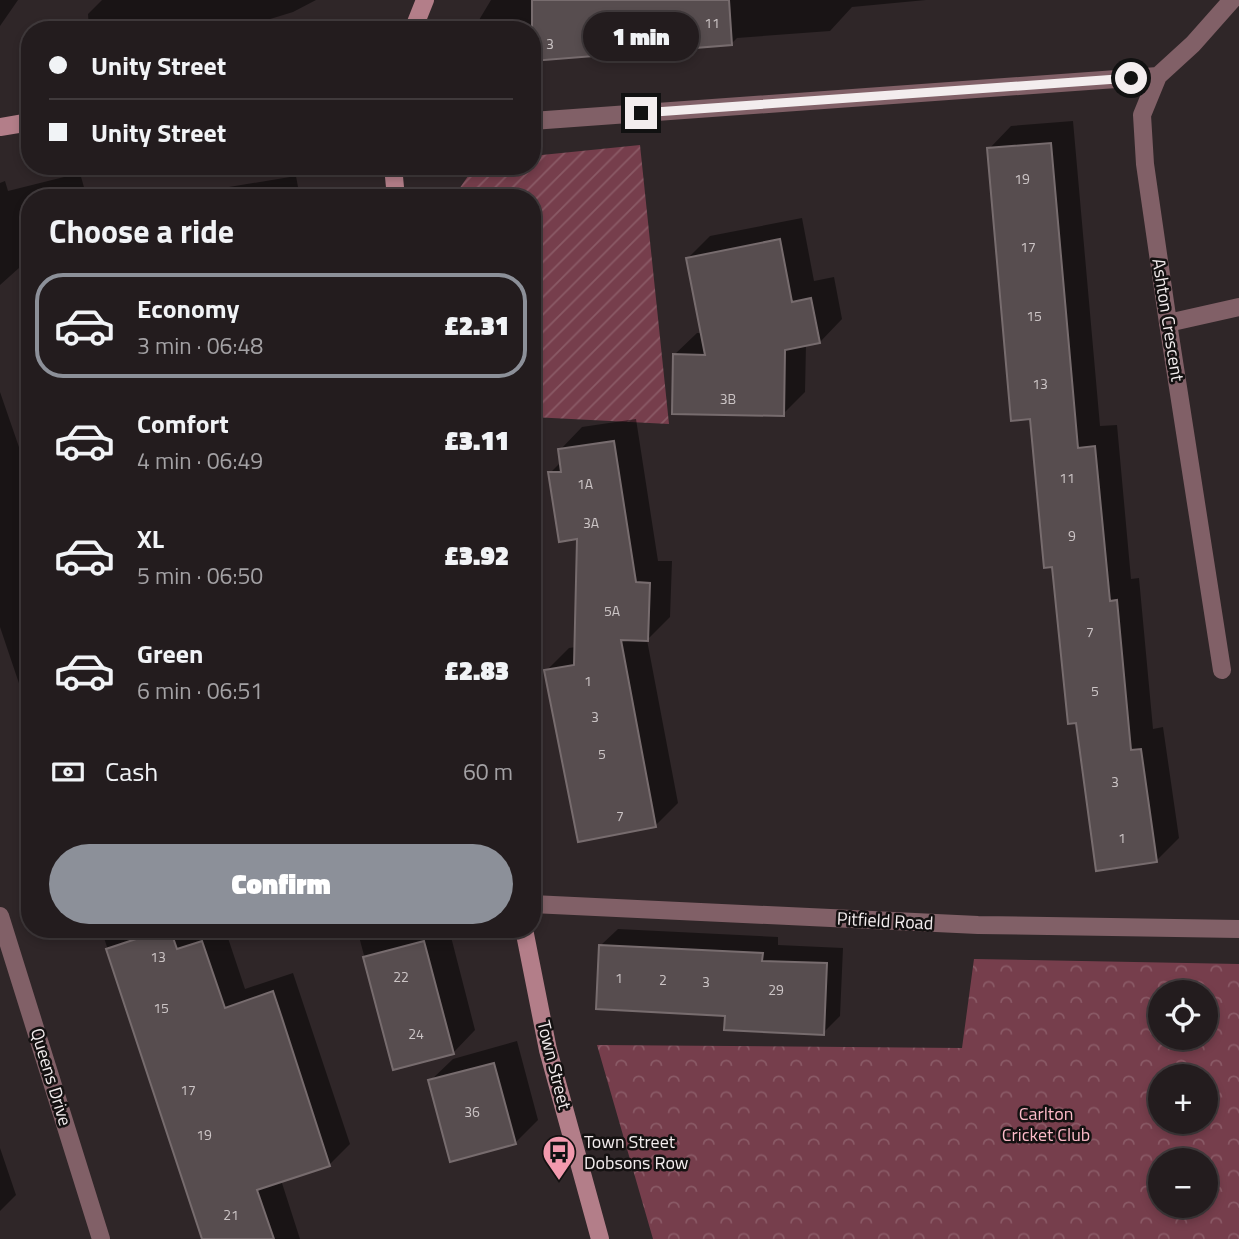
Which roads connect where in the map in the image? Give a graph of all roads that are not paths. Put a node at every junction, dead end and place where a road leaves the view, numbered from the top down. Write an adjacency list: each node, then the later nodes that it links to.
1 (425, 0): 3 (street)
2 (1232, 0): 4 (street, Ashton Crescent)
3 (417, 21)
4 (1158, 76): 5 (street); 9 (street, Ashton Crescent)
5 (541, 120)
6 (21, 124): 7 (street)
7 (0, 127)
8 (1239, 307): 9 (street)
9 (1168, 323): 10 (street, Ashton Crescent)
10 (1222, 670)
11 (541, 904): 13 (street, Pitfield Road)
12 (0, 916): 15 (street, Queens Drive)
13 (1239, 929)
14 (526, 938): 16 (street, Town Street)
15 (101, 1239)
16 (600, 1239)

